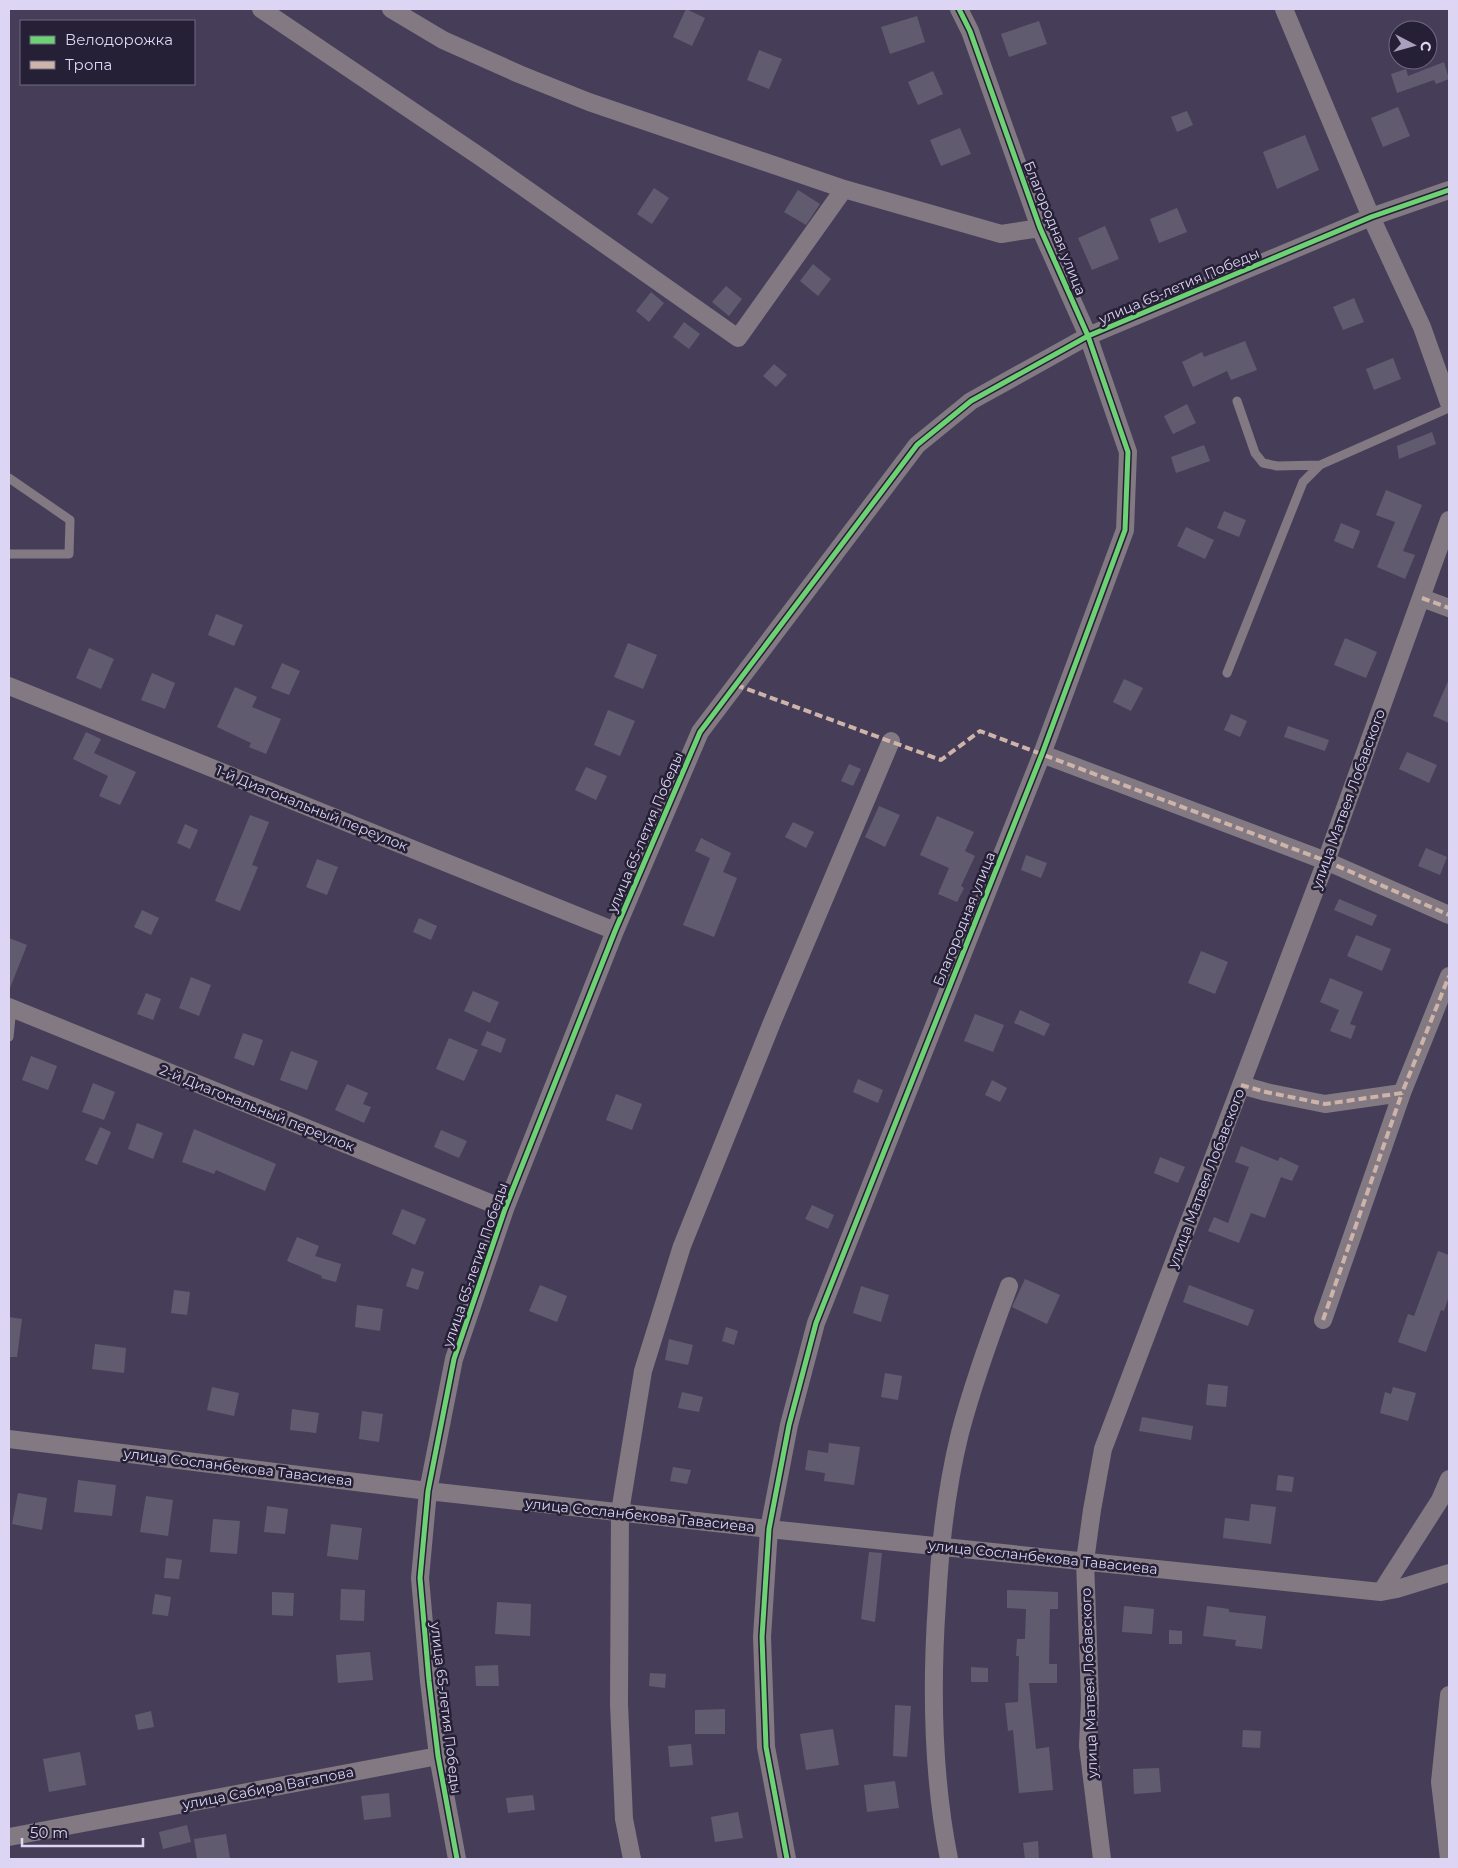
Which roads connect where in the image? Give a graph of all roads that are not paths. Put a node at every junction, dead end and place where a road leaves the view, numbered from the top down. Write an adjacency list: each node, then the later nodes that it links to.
1 (261, 9): 5 (street)
2 (391, 9): 5 (street)
3 (959, 9): 8 (street, Благородная улица)
4 (1284, 9): 7 (street)
5 (844, 190): 8 (street)
6 (1449, 190): 7 (street, улица 65-летия Победы)
7 (1371, 217): 9 (street, улица 65-летия Победы); 11 (street)
8 (1040, 228): 9 (street, Благородная улица)
9 (1088, 336): 22 (street, Благородная улица); 25 (street, улица 65-летия Победы)
10 (1237, 401): 13 (lane)
11 (1449, 403)
12 (1449, 408): 13 (lane)
13 (1320, 465): 19 (lane)
14 (9, 478): 16 (lane)
15 (1449, 520): 17 (street, улица Матвея Лобавского)
16 (9, 554)
17 (1422, 598): 18 (street); 23 (street, улица Матвея Лобавского)
18 (1449, 608)
19 (1227, 673)
20 (9, 686): 25 (street, 1-й Диагональный переулок)
21 (891, 741): 37 (street)
22 (1042, 754): 23 (street); 38 (street, Благородная улица)
23 (1326, 861): 24 (street); 29 (street, улица Матвея Лобавского)
24 (1449, 915)
25 (615, 931): 31 (street, улица 65-летия Победы)
26 (1449, 976): 30 (street)
27 (10, 1008): 28 (lane); 31 (street, 2-й Диагональный переулок)
28 (9, 1037)
29 (1241, 1084): 30 (street); 40 (street, улица Матвея Лобавского)
30 (1402, 1093): 33 (street)
31 (505, 1209): 36 (street, улица 65-летия Победы)
32 (1009, 1286): 39 (street)
33 (1324, 1320)
34 (9, 1439): 36 (street, улица Сосланбекова Тавасиева)
35 (1449, 1479): 42 (street)
36 (428, 1491): 37 (street, улица Сосланбекова Тавасиева); 44 (street, улица 65-летия Победы)
37 (620, 1512): 38 (street, улица Сосланбекова Тавасиева); 47 (street)
38 (769, 1529): 39 (street, улица Сосланбекова Тавасиева); 48 (street, Благородная улица)
39 (940, 1546): 40 (street, улица Сосланбекова Тавасиева); 49 (street)
40 (1084, 1561): 42 (street, улица Сосланбекова Тавасиева); 50 (street, улица Матвея Лобавского)
41 (1449, 1573): 42 (street, улица Сосланбекова Тавасиева)
42 (1381, 1592)
43 (1449, 1695): 51 (street)
44 (438, 1756): 45 (street, улица Сабира Вагапова); 46 (street, улица 65-летия Победы)
45 (9, 1837)
46 (456, 1859)
47 (632, 1859)
48 (787, 1859)
49 (949, 1859)
50 (1102, 1859)
51 (1449, 1859)

